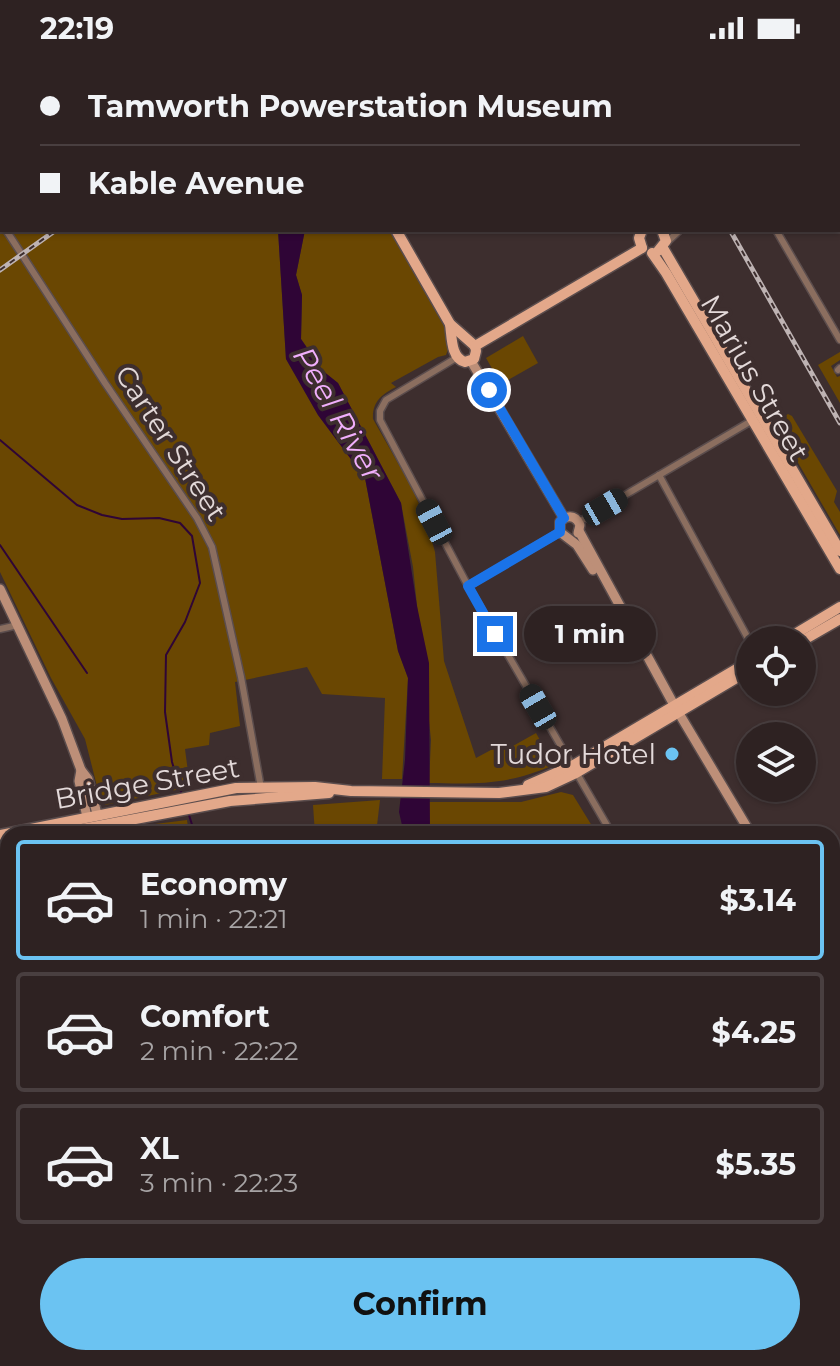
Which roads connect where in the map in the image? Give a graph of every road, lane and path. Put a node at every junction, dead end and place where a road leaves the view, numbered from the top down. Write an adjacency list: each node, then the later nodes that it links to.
1 (7, 232): 35 (street, Carter Street)
2 (397, 232): 8 (main road)
3 (641, 232): 7 (main road)
4 (663, 232): 7 (main road)
5 (677, 232): 7 (street)
6 (777, 232): 9 (street)
7 (655, 248): 10 (main road); 13 (main road, Marius Street)
8 (450, 324): 10 (main road); 11 (main road)
9 (840, 340)
10 (471, 343): 11 (main road); 12 (main road)
11 (456, 352): 12 (main road); 21 (street)
12 (471, 361): 15 (main road)
13 (756, 419): 14 (street); 19 (main road, Marius Street); 20 (main road, Marius Street)
14 (659, 475): 16 (street); 26 (street)
15 (564, 518): 16 (main road); 17 (main road)
16 (579, 527): 18 (main road); 32 (main road)
17 (560, 532): 18 (main road); 21 (street)
18 (570, 538): 32 (main road)
19 (840, 551)
20 (840, 569)
21 (468, 586): 34 (street)
22 (0, 589): 25 (main road)
23 (840, 607): 27 (main road)
24 (840, 619): 29 (main road)
25 (18, 625): 28 (street); 37 (main road)
26 (741, 626)
27 (808, 626)
28 (0, 629)
29 (816, 633)
30 (736, 670): 33 (main road)
31 (736, 677): 33 (main road)
32 (667, 691): 33 (main road)
33 (676, 708): 34 (main road, Bridge Street); 39 (main road)
34 (574, 770): 35 (main road, Bridge Street); 38 (street)
35 (261, 792): 36 (main road, Bridge Street); 36 (main road, Bridge Street)
36 (115, 817): 37 (main road, Bridge Street)
37 (94, 825)
38 (607, 826)
39 (746, 826)

